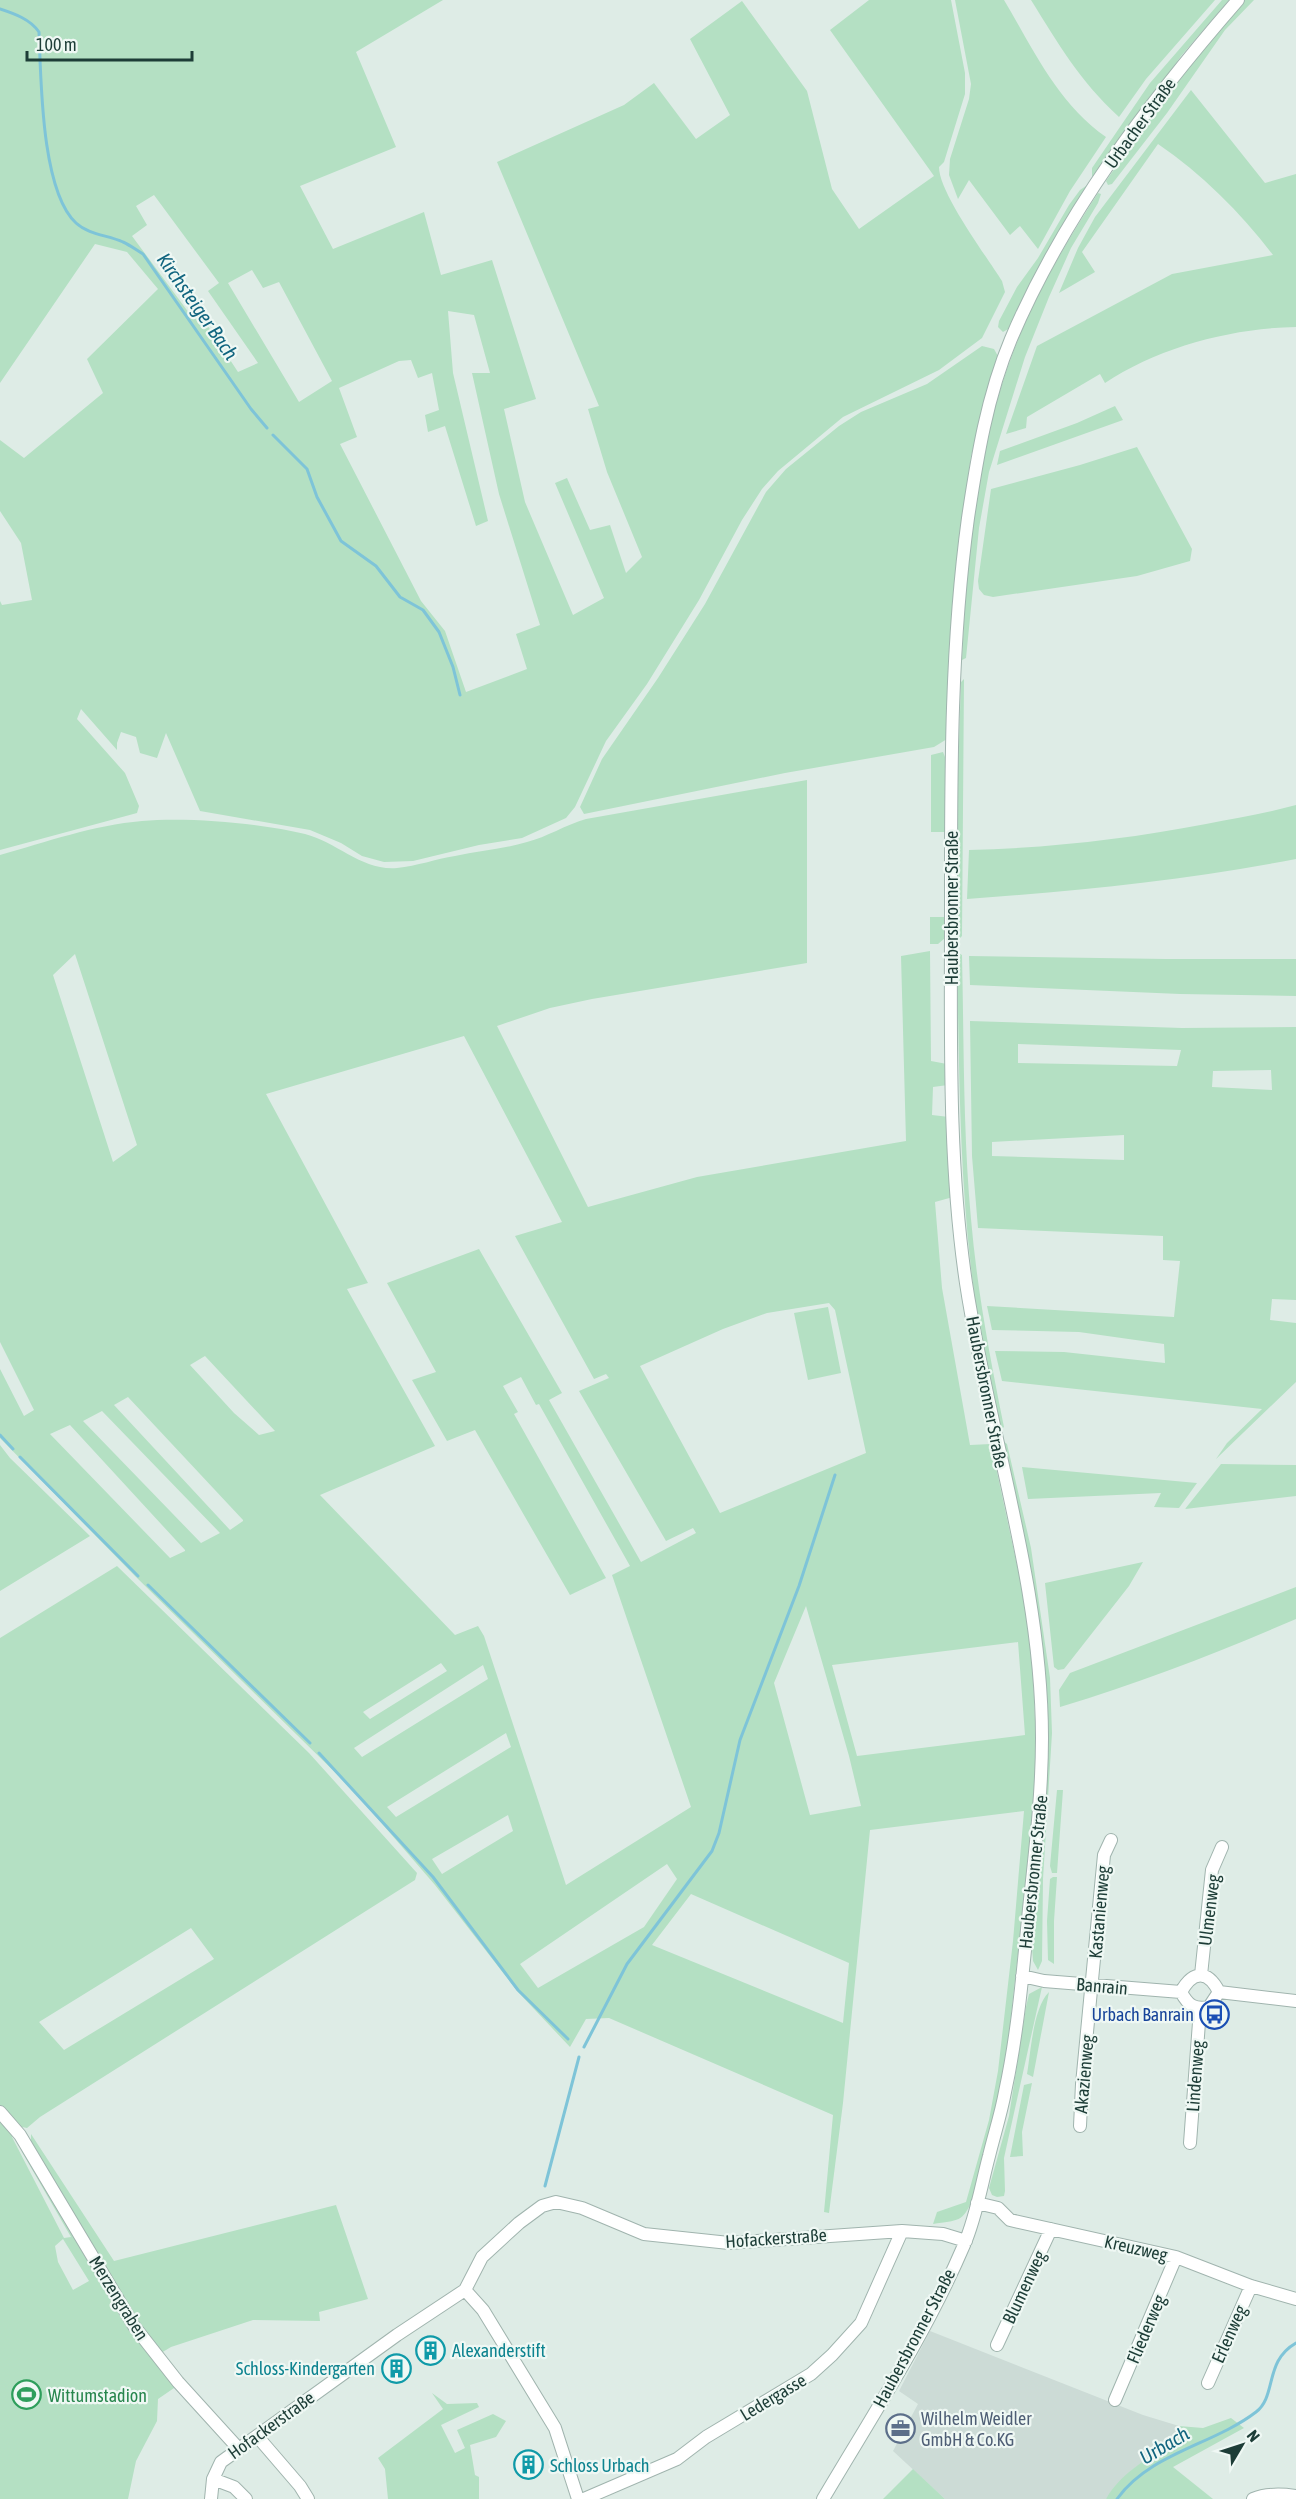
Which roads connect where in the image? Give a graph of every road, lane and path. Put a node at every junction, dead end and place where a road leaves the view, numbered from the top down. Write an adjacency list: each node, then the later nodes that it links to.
1 (1238, 0): 2 (street, Urbacher Straße)
2 (1054, 253): 6 (street, Haubersbronner Straße)
3 (1111, 1840): 7 (street, Kastanienweg)
4 (1222, 1847): 5 (street, Ulmenweg)
5 (1201, 1975): 8 (street); 9 (street)
6 (1022, 1976): 7 (street, Banrain); 15 (street, Haubersbronner Straße)
7 (1092, 1986): 8 (street, Banrain); 13 (street, Akazienweg)
8 (1181, 1992): 11 (street)
9 (1220, 1992): 10 (street); 11 (street)
10 (1296, 2001)
11 (1200, 2009): 14 (street, Lindenweg)
12 (0, 2112): 27 (street, Merzengraben)
13 (1080, 2126)
14 (1190, 2143)
15 (977, 2203): 16 (street, Kreuzweg); 18 (street, Haubersbronner Straße)
16 (1051, 2229): 19 (street, Kreuzweg); 23 (street, Blumenweg)
17 (902, 2231): 18 (street, Hofackerstraße); 21 (street, Hofackerstraße); 34 (street, Ledergasse)
18 (966, 2241): 35 (street, Haubersbronner Straße)
19 (1176, 2257): 20 (street, Kreuzweg); 25 (street, Fliederweg)
20 (1251, 2286): 22 (street, Kreuzweg); 24 (street, Erlenweg)
21 (465, 2290): 26 (street, Hofackerstraße); 33 (street)
22 (1296, 2300)
23 (997, 2345)
24 (1208, 2383)
25 (1114, 2400)
26 (257, 2436): 27 (street, Hofackerstraße); 32 (street)
27 (238, 2448): 28 (street, Hofackerstraße)
28 (213, 2479): 30 (street, Hofackerstraße); 31 (street)
29 (1296, 2496): 36 (street)
30 (211, 2499)
31 (246, 2499)
32 (308, 2499)
33 (578, 2499)
34 (584, 2499)
35 (823, 2499)
36 (1253, 2499)

